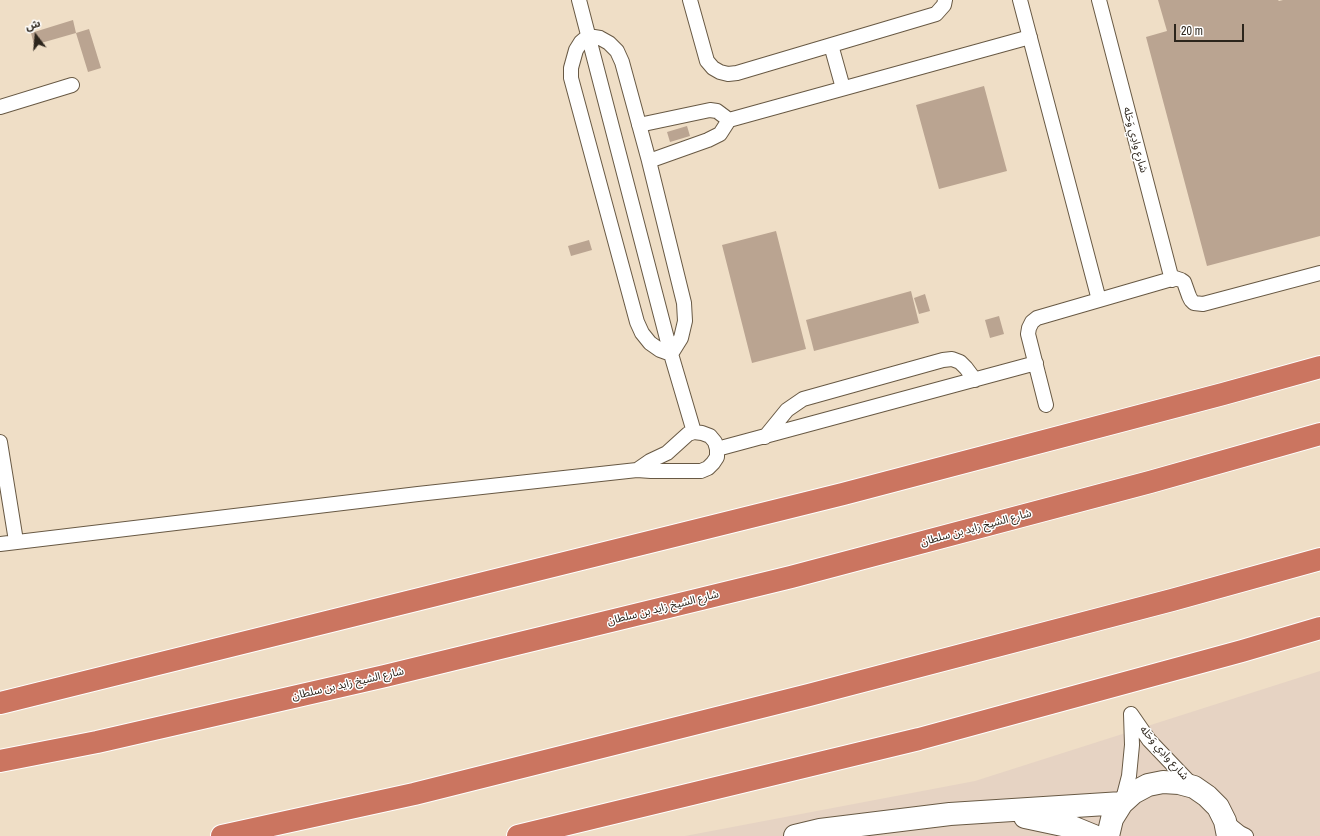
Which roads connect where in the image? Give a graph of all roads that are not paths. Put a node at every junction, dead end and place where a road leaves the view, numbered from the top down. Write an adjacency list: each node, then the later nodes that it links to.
1 (579, 0): 6 (lane)
2 (690, 0): 8 (lane)
3 (944, 0): 8 (lane)
4 (1020, 0): 7 (lane)
5 (1099, 0): 16 (lane, شارع وادِي وَحَله)
6 (588, 36): 13 (lane); 18 (lane); 18 (lane)
7 (1030, 37): 10 (lane); 17 (lane)
8 (831, 45): 10 (lane)
9 (72, 85): 11 (lane)
10 (843, 88): 12 (lane)
11 (0, 107)
12 (729, 120): 13 (lane); 14 (lane)
13 (639, 125): 14 (lane)
14 (649, 161): 18 (lane)
15 (1320, 273): 16 (lane)
16 (1172, 280): 17 (lane)
17 (1099, 300): 19 (lane)
18 (672, 354): 23 (lane)
19 (1036, 363): 21 (lane); 22 (lane)
20 (1320, 367): 33 (highway)
21 (974, 380): 25 (lane); 25 (lane)
22 (1046, 405)
23 (694, 432): 27 (lane); 28 (lane)
24 (1320, 434): 34 (highway, شارع الشيخ زايد بن سلطان)
25 (765, 437): 27 (lane)
26 (0, 442): 29 (lane)
27 (717, 449): 28 (lane)
28 (637, 470): 29 (lane)
29 (16, 541): 30 (lane)
30 (0, 544)
31 (1320, 559): 39 (highway)
32 (1320, 628): 40 (highway)
33 (0, 704)
34 (0, 761)
35 (1194, 787): 36 (street); 36 (lane, شارع وادِي وَحَله); 38 (street)
36 (1122, 803): 37 (street); 43 (street)
37 (999, 811): 41 (street); 42 (street)
38 (1226, 829): 44 (lane)
39 (222, 836)
40 (518, 836)
41 (795, 836)
42 (1094, 836)
43 (1108, 836)
44 (1246, 836)

